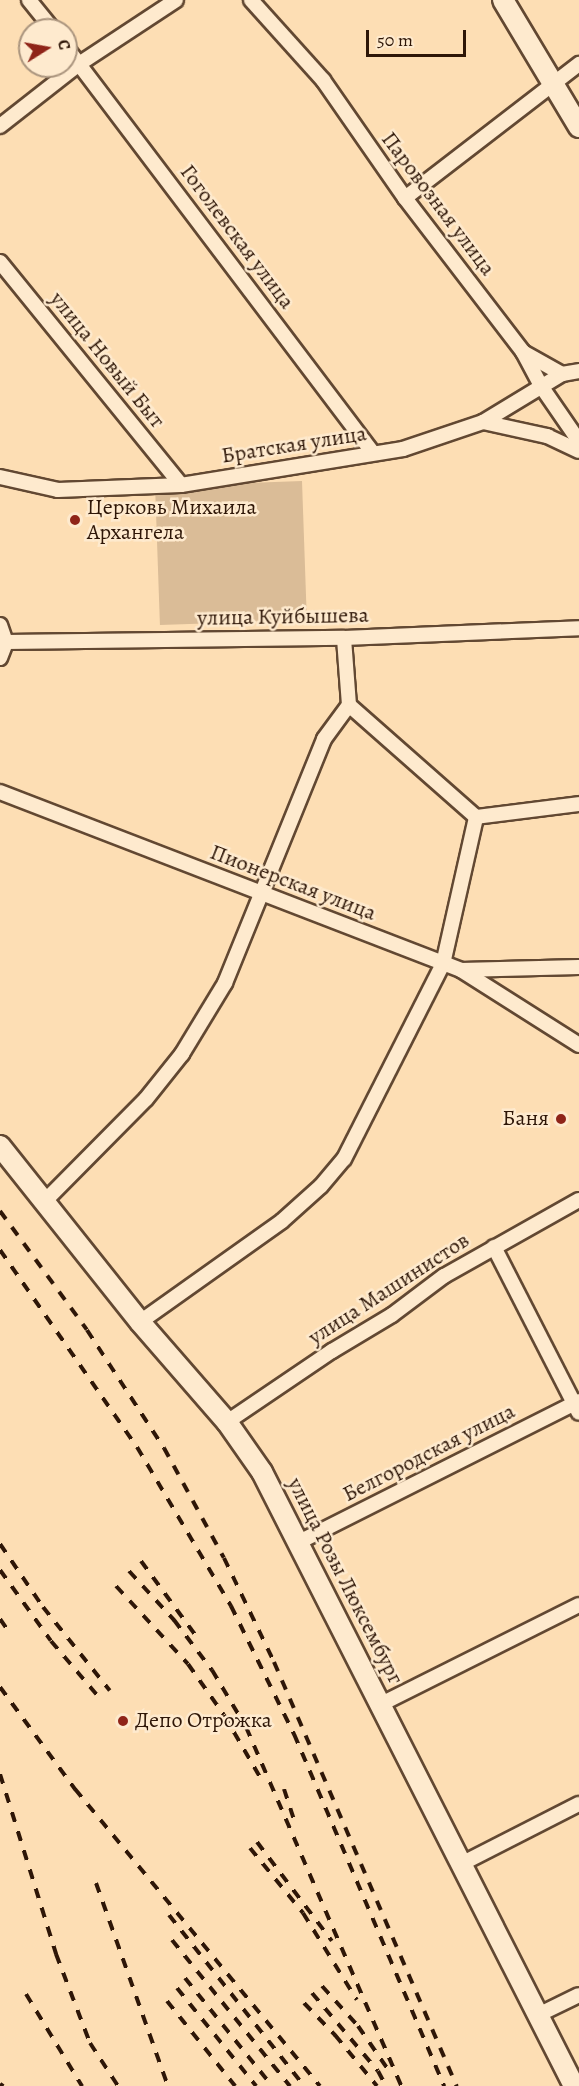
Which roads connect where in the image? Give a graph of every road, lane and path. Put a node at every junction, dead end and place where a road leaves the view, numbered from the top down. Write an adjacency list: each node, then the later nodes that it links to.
1 (29, 0): 5 (street)
2 (176, 0): 6 (street)
3 (251, 0): 11 (street, Паровозная улица)
4 (503, 0): 8 (street)
5 (43, 18)
6 (79, 64): 9 (street); 20 (street, Гоголевская улица)
7 (579, 64): 8 (street)
8 (554, 84): 10 (street); 11 (street)
9 (0, 126)
10 (579, 127)
11 (405, 198): 13 (street, Паровозная улица)
12 (0, 262): 22 (street, улица Новый Быт)
13 (523, 351): 15 (street); 16 (street, Паровозная улица)
14 (579, 370): 15 (street, Братская улица)
15 (562, 374): 16 (street, Братская улица)
16 (542, 386): 17 (street, Братская улица); 18 (street, Паровозная улица)
17 (483, 422): 19 (street); 20 (street, Братская улица)
18 (579, 441)
19 (579, 451)
20 (373, 453): 22 (street, Братская улица)
21 (0, 477): 22 (street, Братская улица)
22 (181, 485)
23 (0, 625): 26 (street)
24 (579, 628): 25 (street, улица Куйбышева)
25 (344, 638): 26 (street, улица Куйбышева); 28 (street)
26 (6, 642): 27 (street)
27 (0, 658)
28 (349, 705): 31 (street); 32 (street)
29 (0, 792): 32 (street, Пионерская улица)
30 (579, 804): 31 (street)
31 (476, 817): 33 (street)
32 (262, 893): 33 (street, Пионерская улица); 39 (street)
33 (443, 964): 35 (street, Пионерская улица); 41 (street)
34 (579, 967): 35 (street, Пионерская улица)
35 (461, 970): 36 (street)
36 (579, 1045)
37 (0, 1146): 39 (street, улица Розы Люксембург)
38 (579, 1200): 40 (street, улица Машинистов)
39 (43, 1203): 41 (street, улица Розы Люксембург)
40 (494, 1247): 42 (street); 43 (street, улица Машинистов)
41 (140, 1322): 43 (street, улица Розы Люксембург)
42 (577, 1406): 44 (street, Белгородская улица)
43 (227, 1422): 44 (street, улица Розы Люксембург)
44 (299, 1542): 46 (street, улица Розы Люксембург)
45 (579, 1605): 46 (street)
46 (381, 1704): 48 (street, улица Розы Люксембург)
47 (579, 1804): 48 (street)
48 (462, 1863): 50 (street, улица Розы Люксембург)
49 (579, 1995): 50 (street)
50 (540, 2014): 51 (street, улица Розы Люксембург)
51 (574, 2086)

